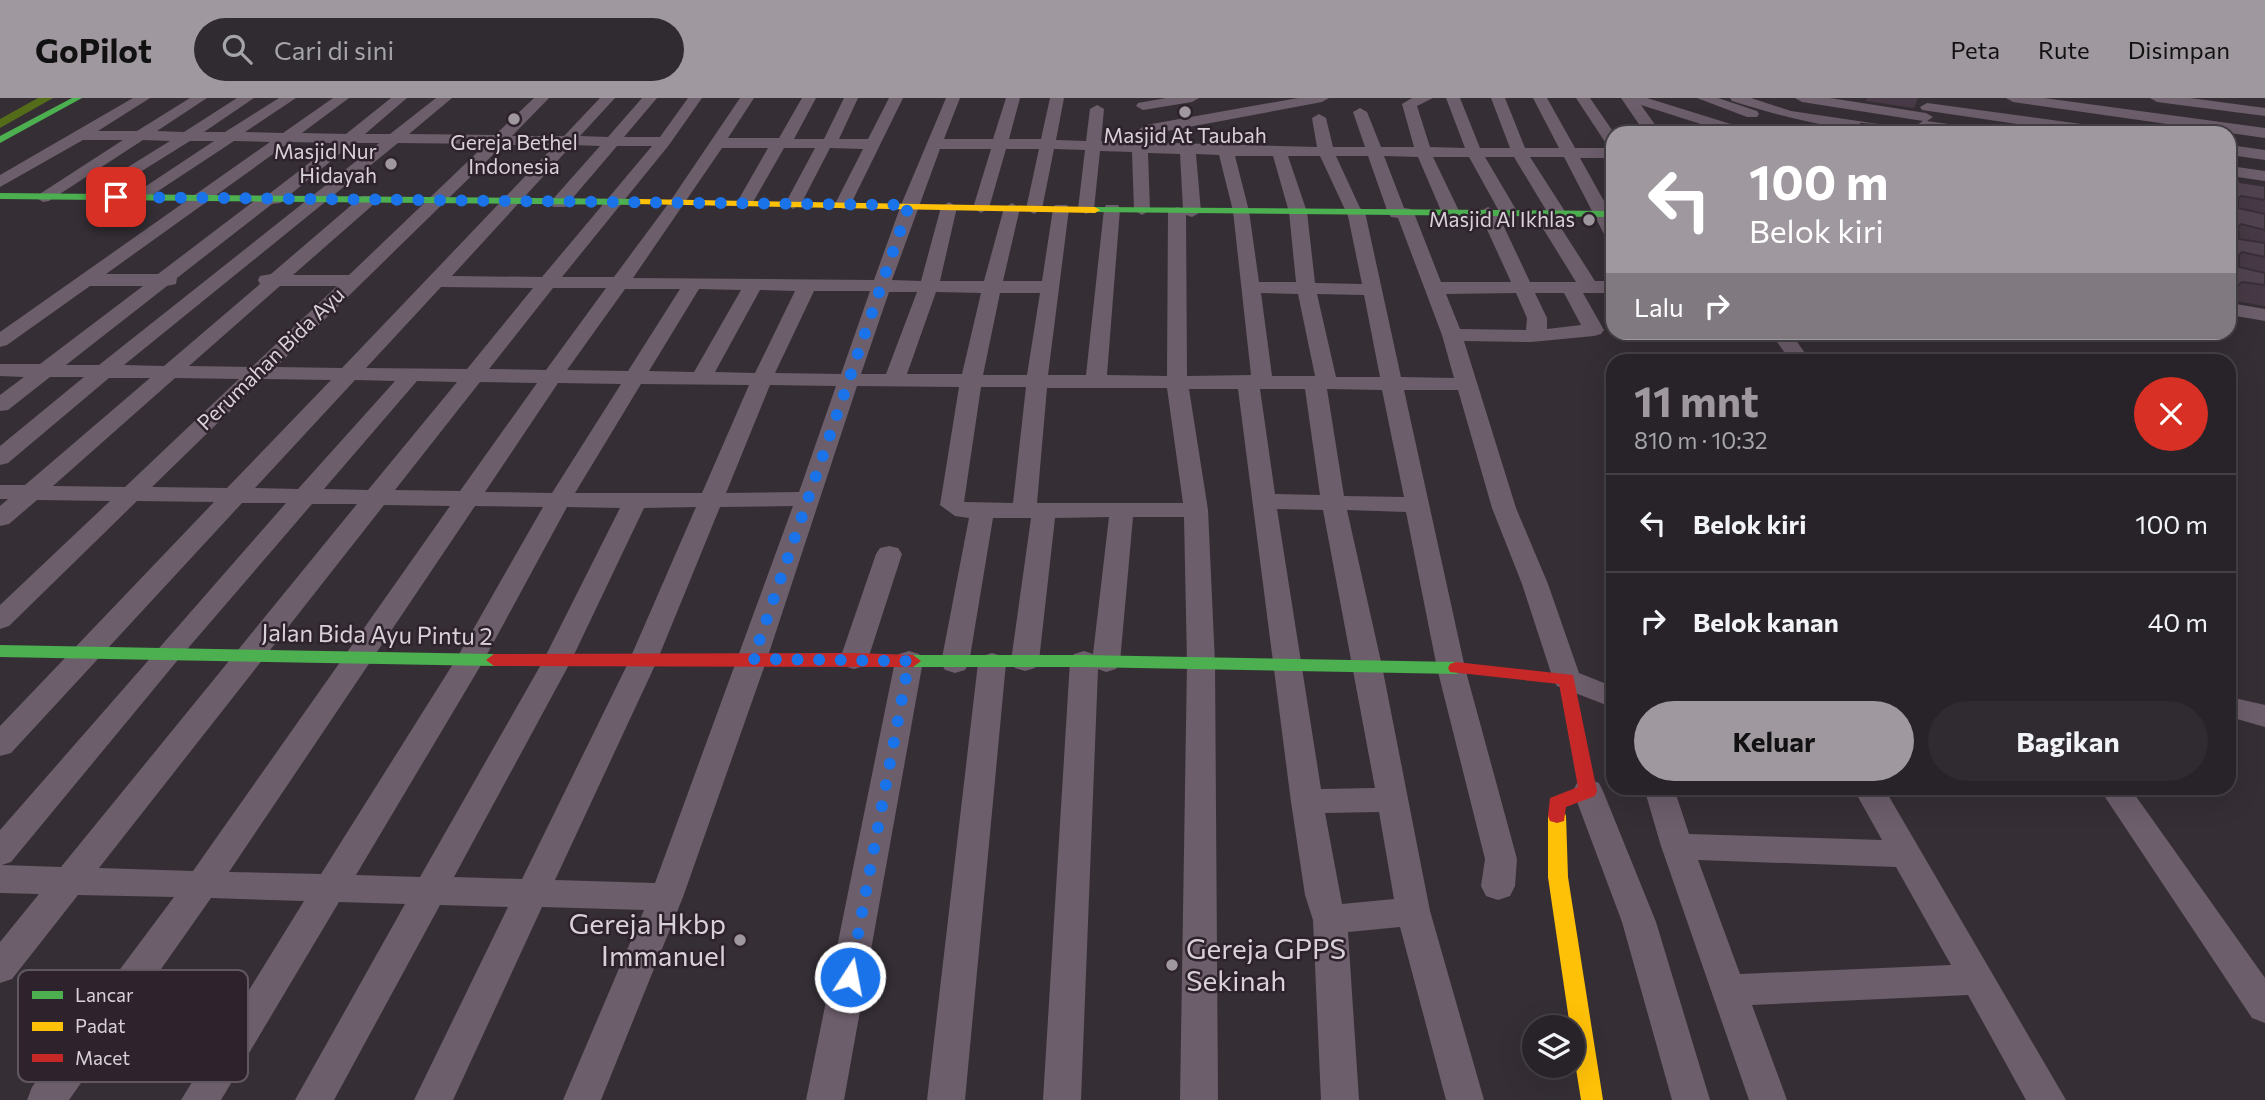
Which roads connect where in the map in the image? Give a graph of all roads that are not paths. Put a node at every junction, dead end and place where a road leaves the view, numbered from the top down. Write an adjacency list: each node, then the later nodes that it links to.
1 (78, 98): 59 (street)
2 (143, 98): 53 (street)
3 (200, 98): 54 (street)
4 (247, 98): 55 (street)
5 (289, 98): 56 (street)
6 (342, 98): 57 (street)
7 (400, 98): 58 (street)
8 (445, 98): 60 (street)
9 (542, 98): 61 (street, Perumahan Bida Ayu)
10 (608, 98): 62 (street)
11 (650, 98): 63 (street)
12 (695, 98): 64 (street)
13 (747, 98): 65 (street)
14 (809, 98): 66 (street)
15 (851, 98): 67 (street)
16 (896, 98): 68 (street)
17 (953, 98): 71 (street)
18 (1013, 98): 69 (street)
19 (1057, 98): 70 (street)
20 (1192, 98): 33 (street)
21 (1201, 98): 38 (street)
22 (1322, 98): 38 (street)
23 (1426, 98): 79 (street)
24 (1453, 98): 81 (street)
25 (1498, 98): 82 (street)
26 (1540, 98): 83 (street)
27 (1583, 98): 51 (street)
28 (1630, 98): 42 (street); 43 (street)
29 (1704, 98): 44 (street)
30 (1737, 98): 34 (street)
31 (2013, 98): 48 (street)
32 (2157, 98): 37 (street)
33 (1138, 102): 41 (street)
34 (1796, 105): 39 (street); 45 (street)
35 (1097, 109): 72 (street)
36 (1360, 112): 75 (street)
37 (2265, 112)
38 (1224, 116): 41 (street)
39 (1925, 116): 46 (street); 47 (street)
40 (1319, 118): 78 (street)
41 (1166, 125): 50 (street)
42 (1652, 126)
43 (1722, 126)
44 (1789, 126)
45 (1878, 126)
46 (1951, 126)
47 (2034, 126)
48 (2215, 126)
49 (2236, 129): 52 (street)
50 (1146, 130)
51 (1606, 133)
52 (2265, 133)
53 (79, 135): 54 (street); 89 (street)
54 (139, 136): 55 (street); 92 (street)
55 (185, 136): 56 (street); 93 (street)
56 (229, 137): 57 (street); 94 (street)
57 (286, 138): 58 (street); 95 (street)
58 (347, 139): 60 (street); 96 (street)
59 (0, 140)
60 (394, 140): 61 (street); 97 (street)
61 (498, 142): 62 (street); 99 (street, Perumahan Bida Ayu)
62 (567, 142): 63 (street); 100 (street)
63 (613, 142): 64 (street); 101 (street)
64 (664, 142): 102 (street)
65 (718, 143): 66 (street); 103 (street)
66 (782, 143): 67 (street); 104 (street)
67 (827, 144): 68 (street); 105 (street)
68 (871, 144): 106 (street)
69 (1001, 144): 70 (street); 71 (street); 109 (street)
70 (1049, 144): 72 (street); 111 (street)
71 (933, 145): 107 (street)
72 (1095, 145): 73 (street); 113 (street)
73 (1140, 147): 74 (street); 115 (street)
74 (1188, 149): 76 (street); 117 (street)
75 (1374, 150): 78 (street); 79 (street); 122 (street)
76 (1226, 151): 77 (street); 116 (street)
77 (1279, 151): 78 (street); 118 (street)
78 (1326, 151): 119 (street)
79 (1423, 151): 81 (street); 123 (street)
80 (2236, 151): 85 (street)
81 (1474, 152): 82 (street); 124 (street)
82 (1519, 152): 83 (street); 125 (street)
83 (1567, 152): 84 (street); 121 (street)
84 (1606, 153)
85 (2265, 155)
86 (2236, 171): 87 (street)
87 (2265, 176)
88 (2236, 179): 90 (street)
89 (0, 183)
90 (2265, 184)
91 (0, 196): 92 (street)
92 (43, 197): 93 (street)
93 (92, 197): 94 (street)
94 (140, 198): 95 (street)
95 (201, 199): 96 (street); 127 (street)
96 (271, 200): 97 (street); 128 (street)
97 (318, 200): 98 (street); 129 (street)
98 (368, 200): 99 (street); 130 (street)
99 (440, 200): 100 (street); 131 (street, Perumahan Bida Ayu)
100 (513, 202): 101 (street); 132 (street)
101 (559, 203): 102 (street)
102 (613, 203): 103 (street); 133 (street)
103 (678, 203): 104 (street); 135 (street)
104 (744, 204): 105 (street)
105 (793, 204): 106 (street)
106 (843, 204): 107 (street)
107 (909, 205): 108 (street); 138 (street)
108 (949, 207): 109 (street); 139 (street)
109 (981, 208): 110 (street)
110 (1012, 208): 111 (street); 142 (street)
111 (1034, 209): 112 (street)
112 (1062, 209): 113 (street); 140 (street)
113 (1086, 209): 114 (street)
114 (1112, 209): 115 (street); 170 (street)
115 (1142, 210): 117 (street)
116 (1241, 211): 117 (street); 118 (street); 143 (street)
117 (1185, 212): 171 (street)
118 (1297, 212): 119 (street); 147 (street)
119 (1354, 212): 122 (street); 148 (street)
120 (1488, 212): 123 (street); 124 (street); 141 (street)
121 (1606, 212)
122 (1401, 213): 123 (street); 146 (street)
123 (1451, 213)
124 (1509, 213): 125 (street)
125 (1550, 214): 126 (street); 144 (street)
126 (1606, 214)
127 (86, 280): 128 (street); 153 (street)
128 (163, 280): 129 (street); 155 (street)
129 (219, 280): 130 (street); 156 (street)
130 (273, 280): 131 (street); 157 (street)
131 (353, 281): 158 (street, Perumahan Bida Ayu)
132 (433, 281): 133 (street); 159 (street)
133 (548, 282): 135 (street); 161 (street)
134 (694, 282): 135 (street); 136 (street); 163 (street)
135 (619, 284): 162 (street)
136 (754, 284): 137 (street); 165 (street)
137 (808, 284): 138 (street); 164 (street)
138 (883, 284): 139 (street); 166 (street)
139 (929, 286): 142 (street); 167 (street)
140 (1051, 286): 142 (street); 169 (street)
141 (1523, 286): 144 (street); 146 (street); 152 (street)
142 (992, 287): 168 (street)
143 (1251, 287): 147 (street); 172 (street)
144 (1579, 287): 145 (street); 152 (street)
145 (1606, 287)
146 (1436, 288): 151 (street)
147 (1306, 289): 148 (street); 173 (street)
148 (1371, 290): 174 (street)
149 (2236, 310): 150 (street)
150 (2265, 315)
151 (1452, 335): 152 (street); 175 (street)
152 (1531, 336)
153 (0, 341)
154 (0, 370): 155 (street)
155 (44, 371): 156 (street); 176 (street)
156 (104, 371): 157 (street); 177 (street)
157 (169, 372): 158 (street); 179 (street)
158 (255, 373): 159 (street); 180 (street, Perumahan Bida Ayu)
159 (349, 374): 160 (street); 181 (street)
160 (412, 374): 161 (street); 182 (street)
161 (474, 375): 162 (street); 183 (street)
162 (552, 376): 163 (street); 184 (street)
163 (635, 377): 165 (street); 186 (street)
164 (763, 377): 165 (street); 166 (street); 187 (street)
165 (701, 378)
166 (850, 380): 167 (street); 185 (street)
167 (894, 380): 168 (street)
168 (971, 380): 169 (street); 195 (street)
169 (1037, 380): 170 (street); 192 (street)
170 (1096, 381): 171 (street)
171 (1177, 382): 172 (street); 194 (street)
172 (1255, 382): 173 (street); 189 (street)
173 (1321, 382): 174 (street); 190 (street)
174 (1390, 384): 175 (street); 191 (street)
175 (1465, 384): 218 (street)
176 (0, 405)
177 (0, 458)
178 (0, 492): 179 (street)
179 (31, 492): 180 (street); 196 (street)
180 (131, 492): 181 (street); 198 (street, Perumahan Bida Ayu)
181 (233, 495): 182 (street); 200 (street)
182 (306, 496): 183 (street); 201 (street)
183 (378, 497): 184 (street); 202 (street)
184 (467, 499): 186 (street); 203 (street)
185 (808, 499): 187 (street); 204 (street)
186 (559, 500): 188 (street); 206 (street)
187 (711, 500): 188 (street); 207 (street)
188 (635, 501): 208 (street)
189 (1264, 501): 190 (street); 215 (street)
190 (1333, 502): 191 (street); 216 (street)
191 (1416, 505): 217 (street)
192 (1034, 510): 193 (street); 195 (street); 210 (street)
193 (1122, 510): 194 (street); 211 (street)
194 (1196, 510): 214 (street)
195 (982, 511): 212 (street)
196 (0, 519)
197 (888, 554): 205 (street)
198 (0, 620)
199 (0, 651): 200 (street, Jalan Bida Ayu Pintu 2)
200 (86, 653): 201 (street, Jalan Bida Ayu Pintu 2); 222 (street)
201 (167, 654): 202 (street, Jalan Bida Ayu Pintu 2); 230 (street)
202 (250, 656): 203 (street, Jalan Bida Ayu Pintu 2); 233 (street)
203 (359, 658): 206 (street, Jalan Bida Ayu Pintu 2); 234 (street)
204 (753, 659): 205 (street, Jalan Bida Ayu Pintu 2); 207 (street, Jalan Bida Ayu Pintu 2); 239 (street)
205 (854, 659): 209 (street, Jalan Bida Ayu Pintu 2)
206 (470, 660): 208 (street, Jalan Bida Ayu Pintu 2); 236 (street)
207 (643, 660): 208 (street, Jalan Bida Ayu Pintu 2); 238 (street)
208 (557, 661): 237 (street)
209 (909, 661): 212 (street, Jalan Bida Ayu Pintu 2); 255 (street)
210 (1024, 661): 211 (street, Jalan Bida Ayu Pintu 2); 213 (street, Jalan Bida Ayu Pintu 2)
211 (1095, 662): 214 (street, Jalan Bida Ayu Pintu 2); 257 (street)
212 (955, 663): 213 (street, Jalan Bida Ayu Pintu 2)
213 (992, 663): 256 (street)
214 (1201, 663): 215 (street, Jalan Bida Ayu Pintu 2); 258 (street)
215 (1288, 664): 216 (street, Jalan Bida Ayu Pintu 2); 228 (street)
216 (1368, 666): 217 (street, Jalan Bida Ayu Pintu 2); 227 (street)
217 (1451, 668): 218 (street, Jalan Bida Ayu Pintu 2); 235 (street)
218 (1567, 679): 219 (street); 223 (street)
219 (1606, 695)
220 (2236, 709): 221 (street)
221 (2265, 716)
222 (0, 746)
223 (1588, 791): 261 (street); 262 (street)
224 (1661, 795): 229 (street)
225 (1872, 795): 231 (street)
226 (2119, 795): 246 (street)
227 (1393, 799): 228 (street); 240 (street)
228 (1307, 802): 241 (street)
229 (1677, 846): 231 (street); 245 (street)
230 (0, 853)
231 (1903, 854): 244 (street)
232 (0, 879): 233 (street)
233 (71, 880): 234 (street); 242 (street)
234 (203, 883): 236 (street); 243 (street)
235 (1499, 886)
236 (329, 887): 237 (street); 247 (street)
237 (431, 890): 238 (street); 252 (street)
238 (531, 893): 239 (street); 253 (street)
239 (666, 897): 254 (street)
240 (1413, 911): 241 (street); 260 (street)
241 (1330, 920): 259 (street)
242 (0, 968)
243 (140, 970)
244 (1978, 979): 245 (street); 264 (street)
245 (1731, 990): 263 (street)
246 (2265, 1007)
247 (248, 1021)
248 (59, 1082): 250 (street)
249 (211, 1082): 251 (street)
250 (46, 1100)
251 (200, 1100)
252 (314, 1100)
253 (433, 1100)
254 (582, 1100)
255 (825, 1100)
256 (946, 1100)
257 (1062, 1100)
258 (1199, 1100)
259 (1340, 1100)
260 (1465, 1100)
261 (1592, 1100)
262 (1691, 1100)
263 (1768, 1100)
264 (2048, 1100)

